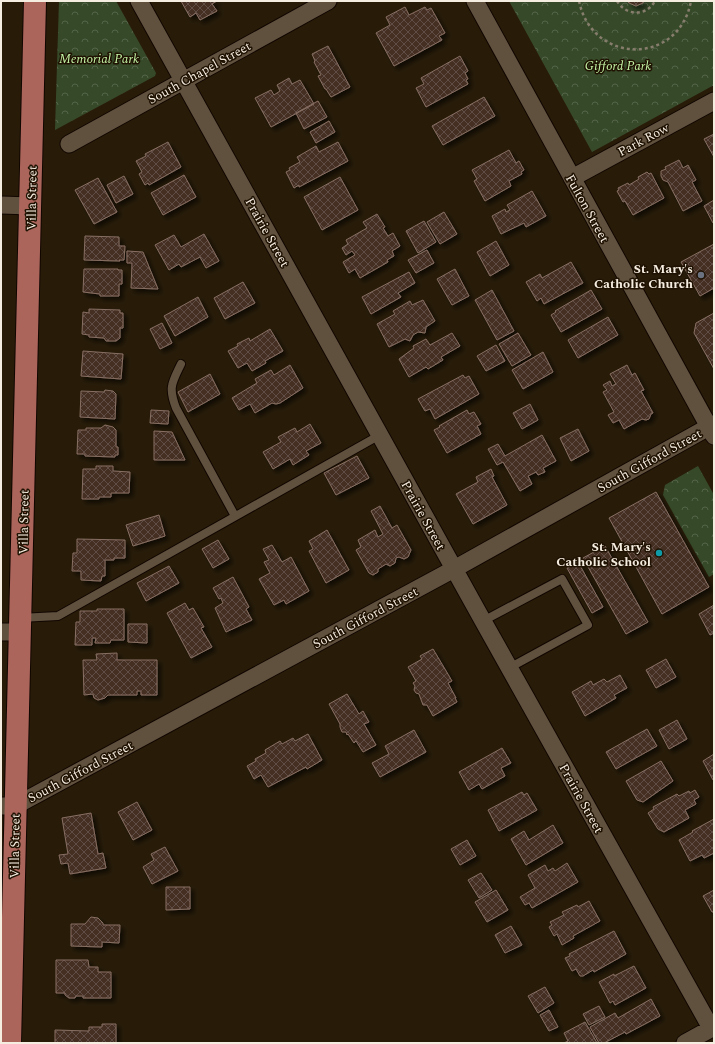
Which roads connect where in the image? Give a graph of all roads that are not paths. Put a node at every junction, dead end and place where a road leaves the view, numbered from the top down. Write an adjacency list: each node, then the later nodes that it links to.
1 (35, 1): 10 (main road, Villa Street)
2 (139, 1): 5 (street, Prairie Street)
3 (328, 1): 5 (street, South Chapel Street)
4 (475, 1): 8 (street, Fulton Street)
5 (184, 80): 7 (street, South Chapel Street); 13 (street, Prairie Street)
6 (714, 101): 8 (street, Park Row)
7 (70, 144)
8 (572, 178): 12 (street, Fulton Street)
9 (1, 205): 10 (street)
10 (31, 206): 17 (main road, Villa Street)
11 (181, 364): 14 (lane)
12 (712, 429): 15 (street, South Gifford Street)
13 (380, 435): 14 (lane); 15 (street, Prairie Street)
14 (235, 516): 17 (lane)
15 (454, 569): 16 (street, Prairie Street); 19 (street, South Gifford Street)
16 (483, 621): 18 (street, Prairie Street); 18 (lane)
17 (14, 627): 19 (main road, Villa Street)
18 (509, 668): 20 (street, Prairie Street)
19 (8, 806): 21 (main road, Villa Street)
20 (713, 1027): 22 (street)
21 (10, 1043)
22 (685, 1043)

